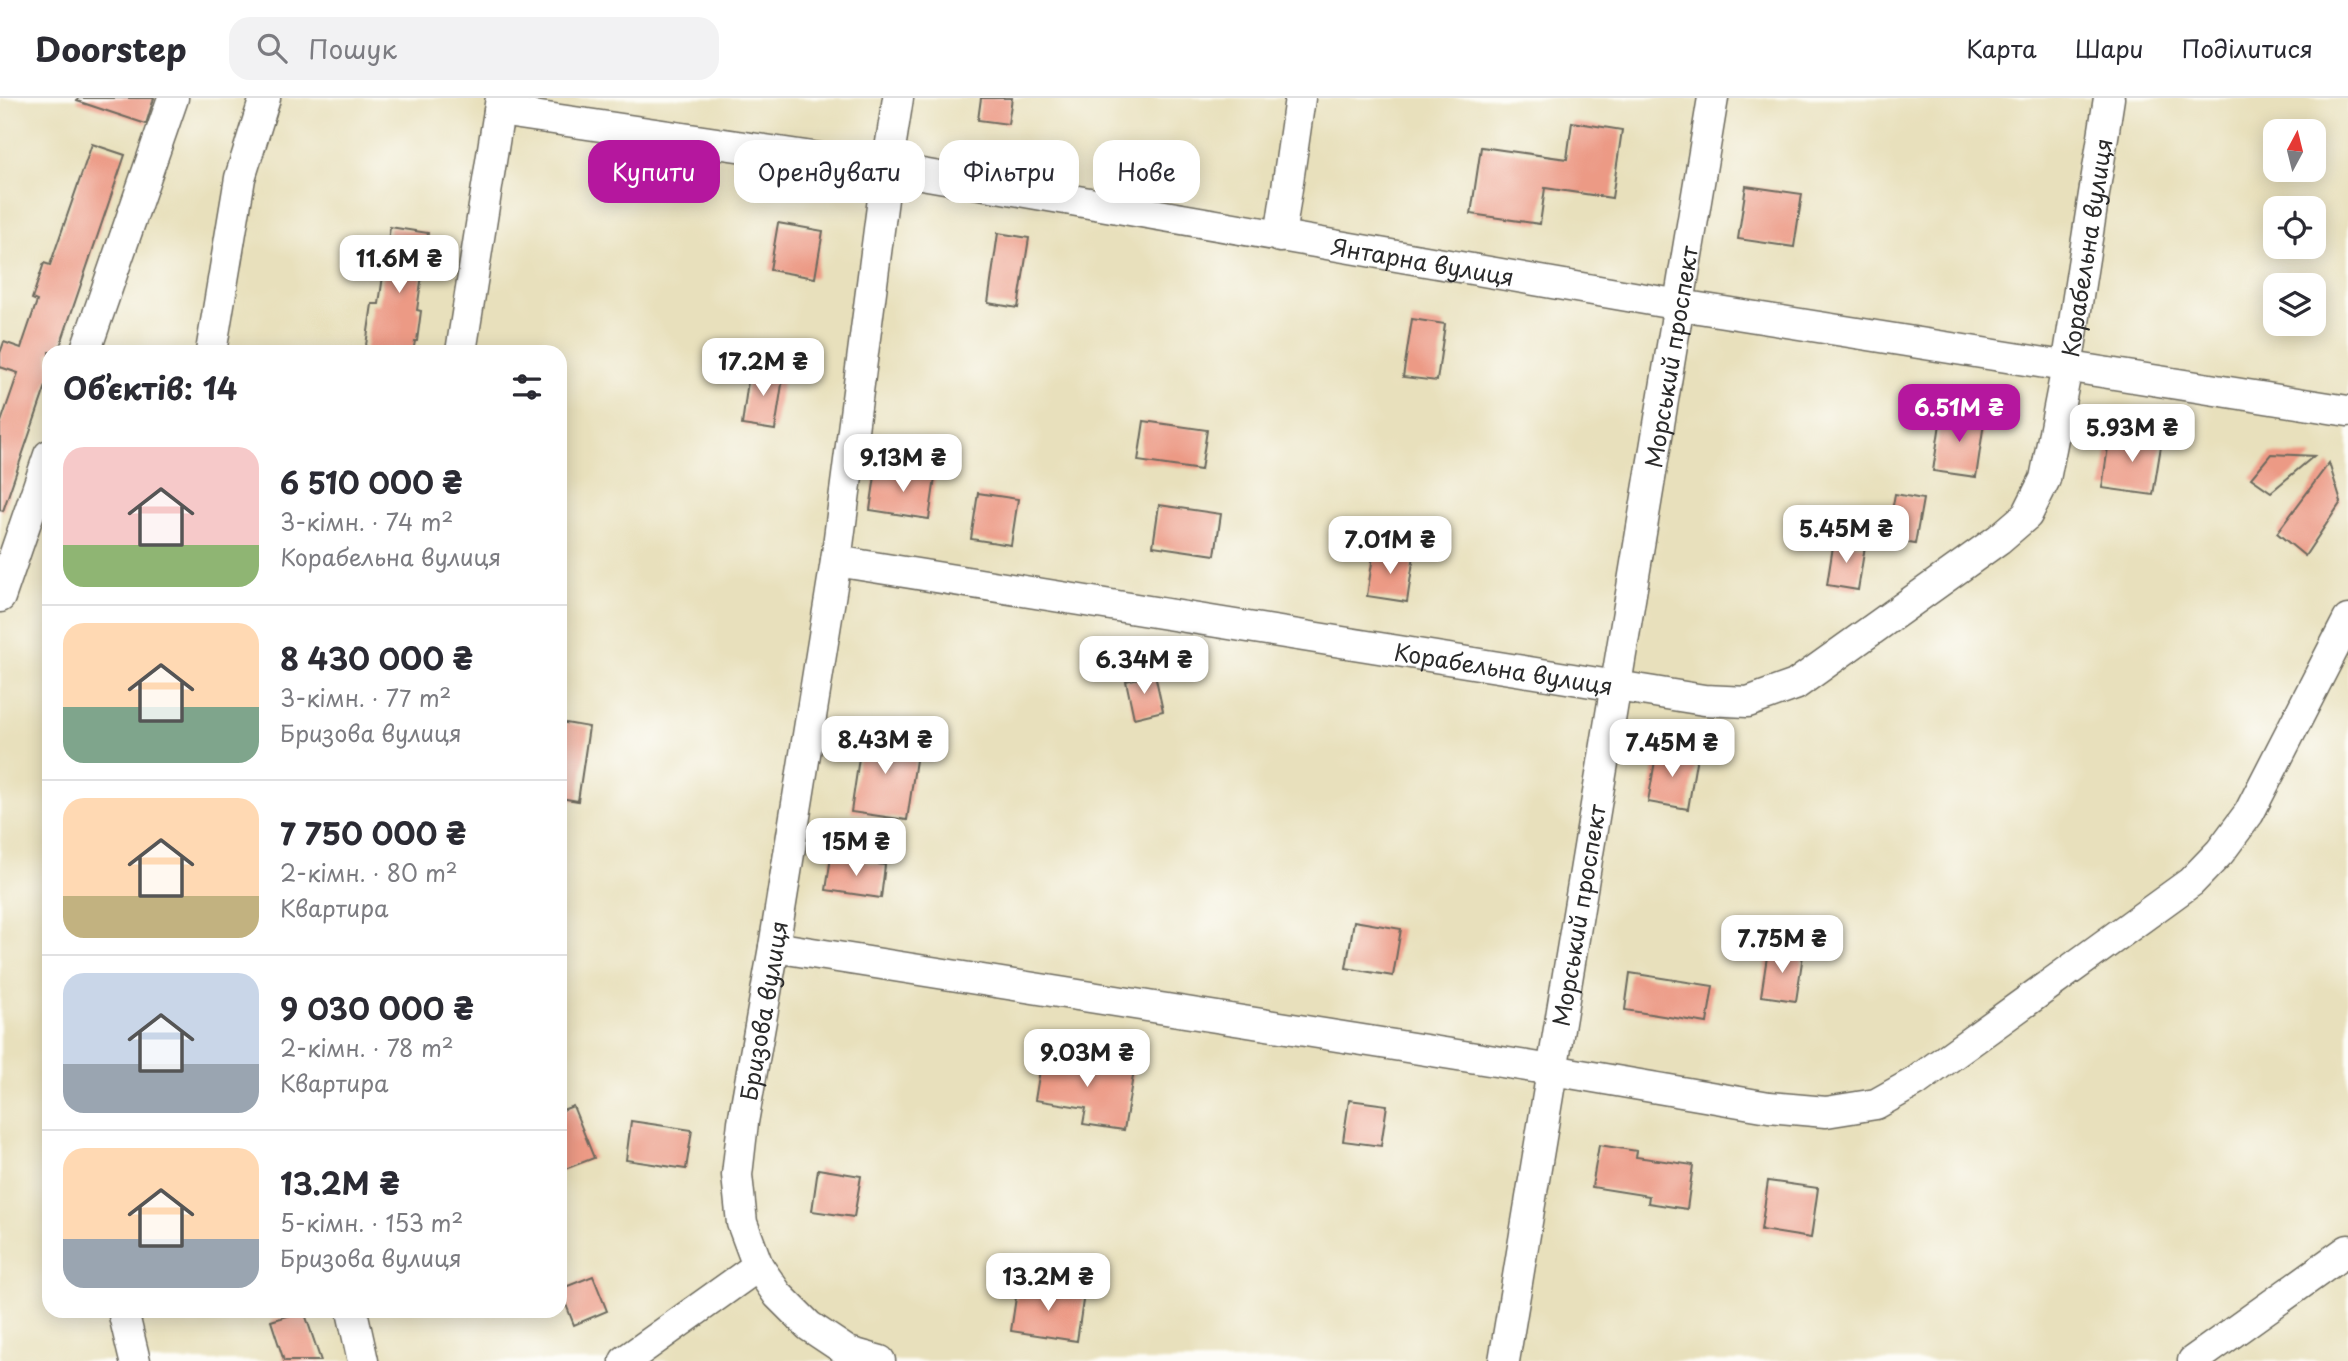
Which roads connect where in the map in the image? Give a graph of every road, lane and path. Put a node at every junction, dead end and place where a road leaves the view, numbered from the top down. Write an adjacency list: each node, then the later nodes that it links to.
1 (173, 98): 14 (street)
2 (265, 98): 15 (street)
3 (898, 98): 8 (street, Бризова вулиця)
4 (1300, 98): 12 (street)
5 (1713, 98): 13 (street, Морський проспект)
6 (2109, 98): 17 (street, Корабельна вулиця)
7 (500, 105): 9 (street, Янтарна вулиця); 16 (street)
8 (891, 140)
9 (734, 143)
10 (925, 175): 12 (street, Янтарна вулиця)
11 (882, 203): 20 (street, Бризова вулиця)
12 (1280, 236): 13 (street, Янтарна вулиця)
13 (1680, 305): 17 (street, Янтарна вулиця); 23 (street, Морський проспект)
14 (87, 345)
15 (212, 345)
16 (462, 345)
17 (2067, 367): 18 (street, Янтарна вулиця); 23 (street, Корабельна вулиця)
18 (2348, 411)
19 (42, 476): 21 (street)
20 (836, 561): 23 (street, Корабельна вулиця); 24 (street, Бризова вулиця)
21 (0, 597)
22 (2348, 620): 25 (street)
23 (1615, 688): 25 (street, Морський проспект)
24 (774, 947): 25 (street); 27 (street, Бризова вулиця)
25 (1552, 1070): 34 (street, Морський проспект)
26 (2348, 1250): 35 (street)
27 (758, 1266): 32 (street); 33 (street, Бризова вулиця)
28 (124, 1318): 30 (street)
29 (354, 1318): 31 (street)
30 (135, 1361)
31 (363, 1361)
32 (625, 1361)
33 (880, 1361)
34 (1504, 1361)
35 (2193, 1361)

